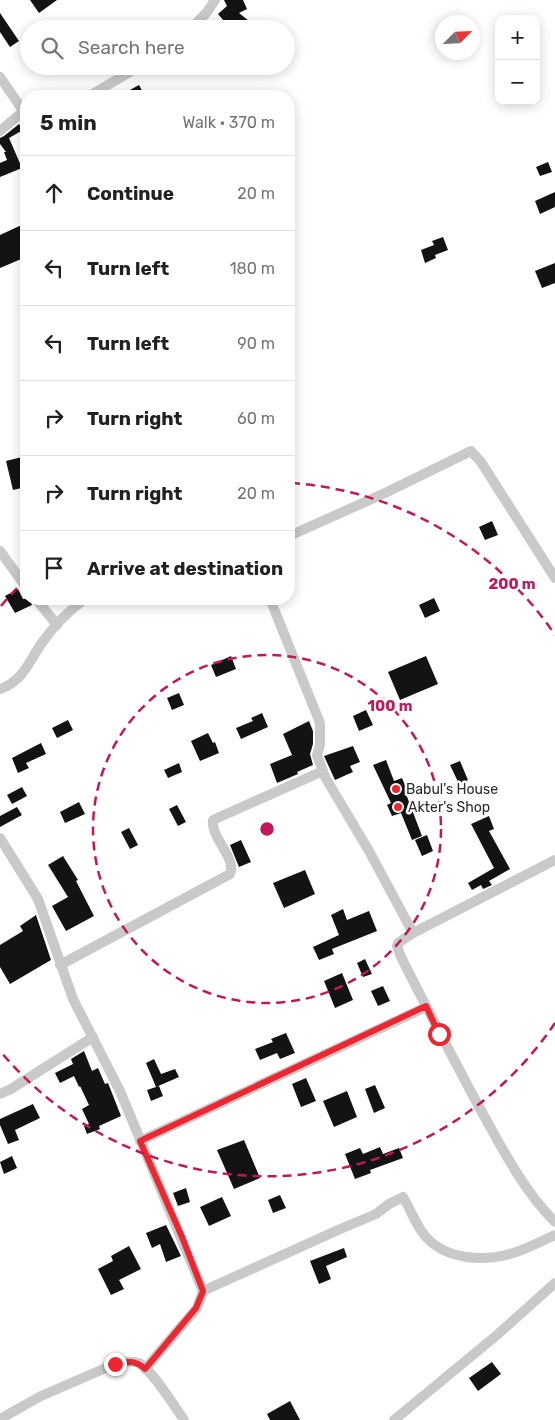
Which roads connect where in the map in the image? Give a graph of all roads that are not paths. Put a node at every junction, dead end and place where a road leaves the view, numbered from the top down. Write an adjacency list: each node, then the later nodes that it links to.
1 (215, 0): 2 (street)
2 (200, 20)
3 (125, 75): 5 (street)
4 (0, 77): 6 (street)
5 (99, 90)
6 (20, 106)
7 (20, 114): 8 (street)
8 (0, 131)
9 (295, 533): 12 (street)
10 (0, 551): 11 (street)
11 (20, 578)
12 (555, 578)
13 (41, 605): 16 (street)
14 (76, 605): 16 (street)
15 (272, 605): 18 (street)
16 (57, 625): 17 (street)
17 (0, 689)
18 (323, 771): 21 (street); 22 (street)
19 (0, 838): 22 (street)
20 (555, 860): 21 (street)
21 (413, 933): 23 (street)
22 (60, 965): 24 (street)
23 (426, 1006): 26 (street); 27 (street)
24 (93, 1037): 25 (street); 26 (street)
25 (0, 1094)
26 (140, 1141): 30 (street)
27 (555, 1222)
28 (555, 1235): 30 (street)
29 (555, 1282): 34 (street)
30 (203, 1291): 31 (street)
31 (145, 1369): 32 (street); 33 (street)
32 (0, 1419)
33 (184, 1420)
34 (394, 1420)

